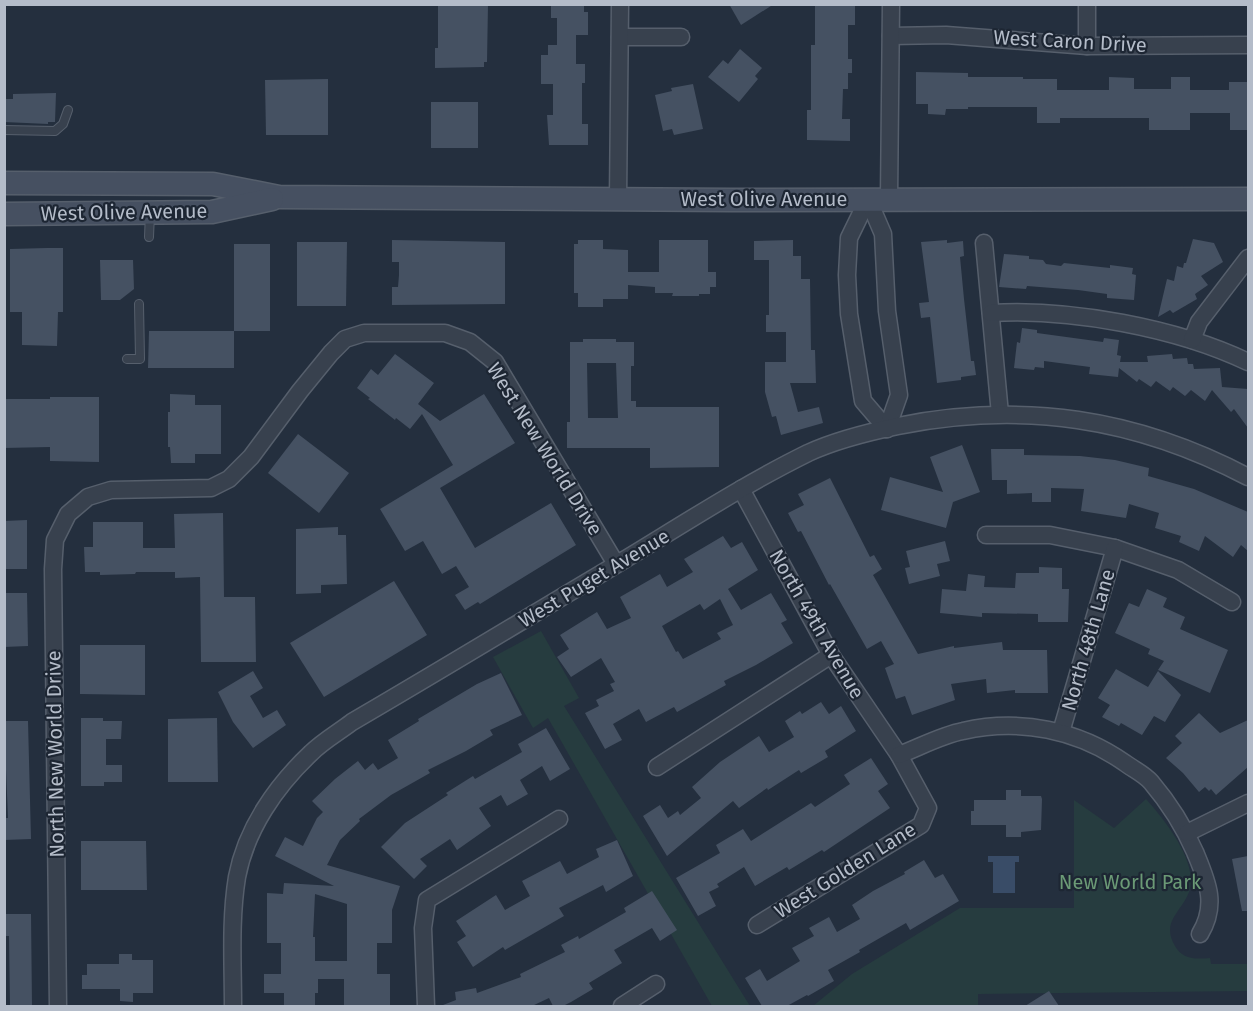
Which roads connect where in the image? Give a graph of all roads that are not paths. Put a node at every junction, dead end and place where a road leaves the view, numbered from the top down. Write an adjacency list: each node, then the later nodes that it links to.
1 (620, 4): 5 (street)
2 (891, 4): 4 (street)
3 (1087, 4): 8 (street)
4 (891, 36): 8 (street, West Caron Drive); 14 (street)
5 (620, 37): 6 (street); 13 (street)
6 (681, 37)
7 (1248, 45): 8 (street, West Caron Drive)
8 (1087, 46)
9 (68, 110): 10 (lane)
10 (4, 130)
11 (4, 183): 12 (main road, West Olive Avenue)
12 (279, 197): 13 (main road, West Olive Avenue); 16 (main road, West Olive Avenue)
13 (618, 199): 14 (main road, West Olive Avenue)
14 (878, 199): 15 (main road, West Olive Avenue); 27 (street); 27 (street)
15 (1248, 199)
16 (150, 213): 17 (main road, West Olive Avenue); 18 (lane)
17 (4, 214)
18 (149, 237)
19 (984, 243): 22 (street)
20 (1248, 258): 23 (street)
21 (139, 304): 24 (lane)
22 (991, 313): 23 (street); 26 (street)
23 (1192, 340): 25 (street)
24 (127, 359)
25 (1248, 362)
26 (1000, 414): 27 (street, West Puget Avenue); 28 (street, West Puget Avenue)
27 (887, 429): 29 (street, West Puget Avenue)
28 (1248, 477)
29 (741, 489): 33 (street, West Puget Avenue); 35 (street, North 49th Avenue)
30 (75, 508): 33 (street, West New World Drive); 45 (street, North New World Drive)
31 (986, 535): 32 (street)
32 (1115, 548): 34 (street); 36 (street, North 48th Lane)
33 (616, 564): 46 (street, West Puget Avenue)
34 (1232, 602)
35 (831, 655): 37 (street, North 49th Avenue); 38 (street)
36 (1061, 732): 37 (street); 41 (street)
37 (899, 755): 42 (street, West Golden Lane)
38 (657, 767)
39 (1248, 803): 41 (street)
40 (559, 819): 47 (street)
41 (1187, 833): 43 (street)
42 (757, 925)
43 (1200, 934)
44 (656, 984): 48 (street)
45 (58, 1006)
46 (233, 1006)
47 (426, 1006)
48 (622, 1006)

